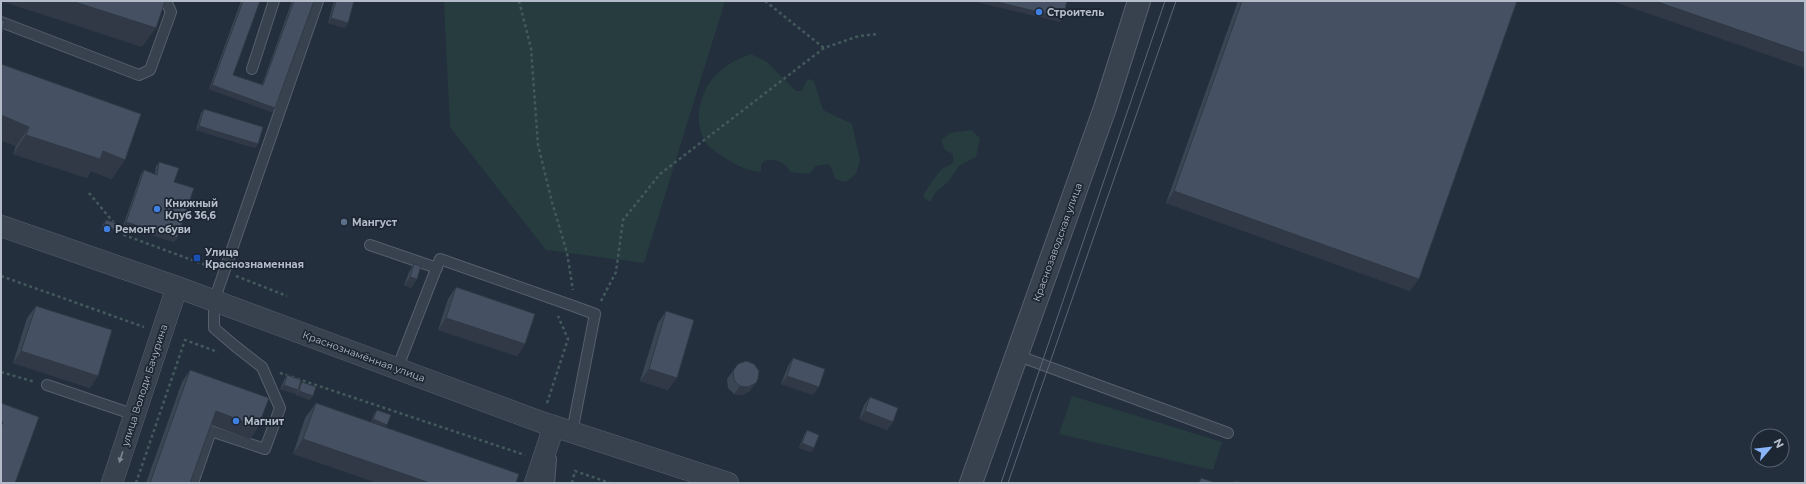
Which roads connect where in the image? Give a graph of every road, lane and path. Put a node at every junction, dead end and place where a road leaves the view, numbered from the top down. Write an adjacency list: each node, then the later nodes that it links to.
1 (163, 1): 7 (lane)
2 (274, 1): 10 (lane)
3 (318, 1): 15 (lane)
4 (519, 1): 21 (path)
5 (765, 1): 9 (path)
6 (1139, 1): 25 (street, Краснозаводская улица)
7 (1, 22)
8 (878, 34): 9 (path)
9 (824, 48): 22 (path)
10 (252, 70)
11 (89, 193): 15 (path)
12 (1, 226): 17 (street, Краснознамённая улица)
13 (370, 245): 14 (lane)
14 (437, 268): 19 (lane); 27 (lane)
15 (224, 272): 18 (path); 20 (lane)
16 (1, 276): 23 (path)
17 (177, 287): 20 (street, Краснознамённая улица); 31 (street, улица Володи Бачурина)
18 (287, 296)
19 (552, 299): 21 (lane); 30 (path)
20 (214, 301): 26 (lane); 27 (street, Краснознамённая улица)
21 (576, 307): 22 (lane)
22 (595, 314): 32 (lane)
23 (149, 328)
24 (220, 352): 36 (path)
25 (1016, 355): 33 (lane); 43 (street, Краснозаводская улица)
26 (262, 367): 34 (path); 37 (lane)
27 (397, 369): 32 (street, Краснознамённая улица)
28 (1, 372): 29 (path)
29 (47, 385): 31 (lane)
30 (547, 404)
31 (134, 415): 35 (street, улица Володи Бачурина, one-way to 35)
32 (563, 429): 38 (street); 39 (lane); 42 (street, Краснознамённая улица)
33 (1228, 433)
34 (529, 457)
35 (112, 483)
36 (136, 483)
37 (193, 483)
38 (535, 483)
39 (549, 483)
40 (572, 483): 41 (path)
41 (610, 483)
42 (728, 483)
43 (971, 483)

